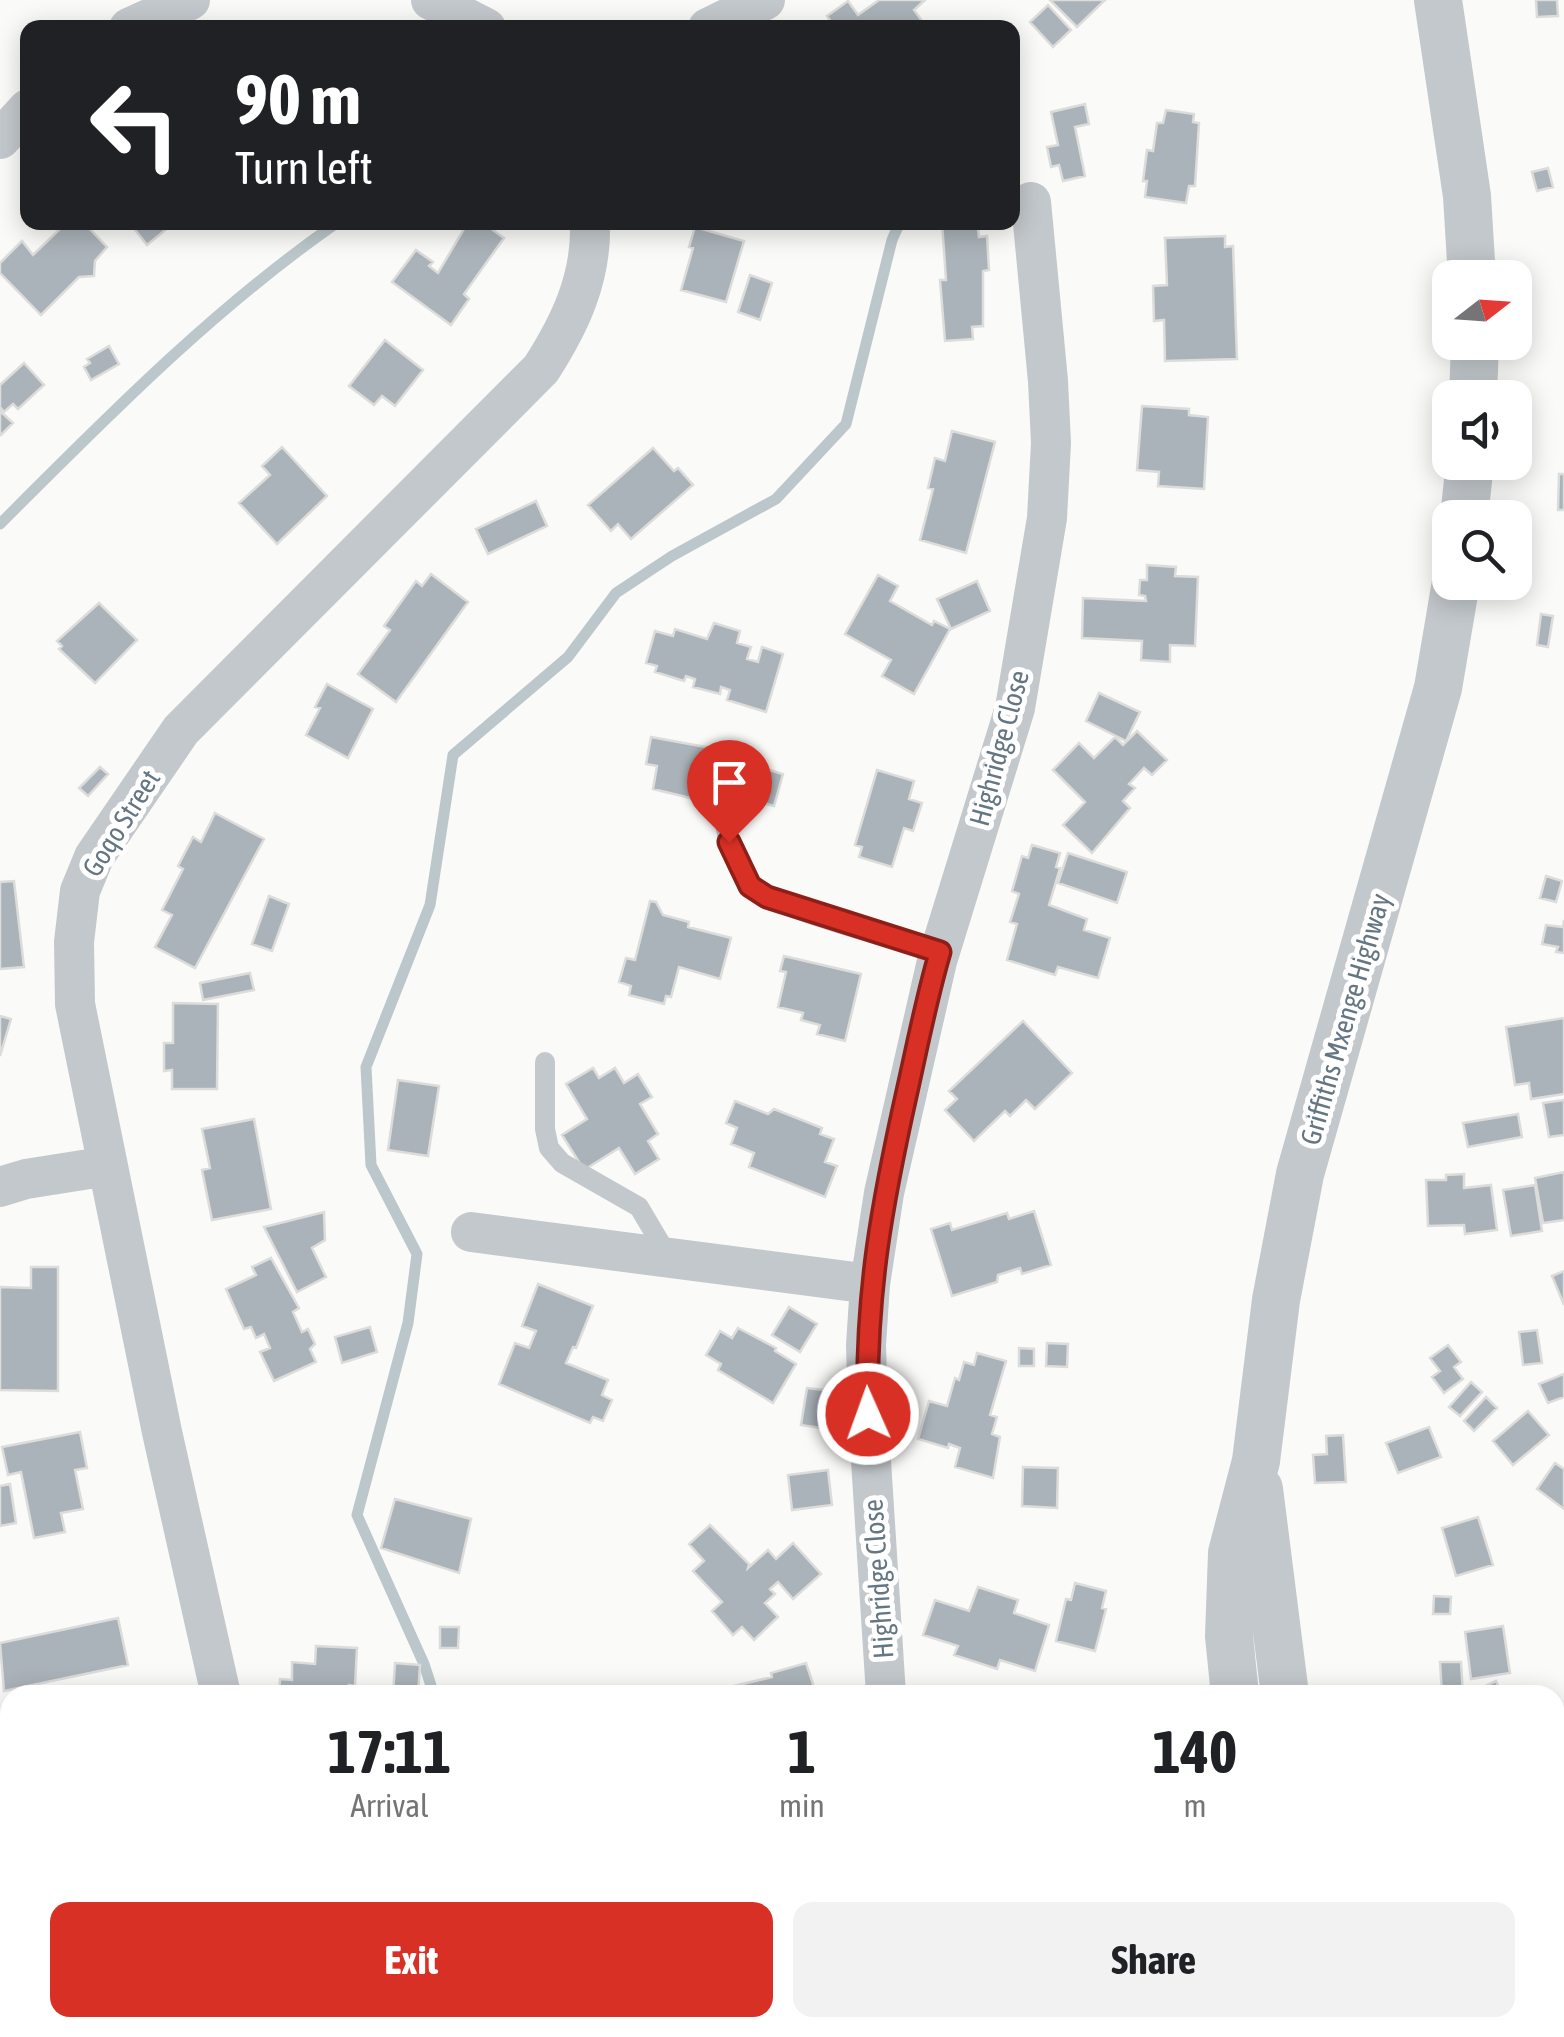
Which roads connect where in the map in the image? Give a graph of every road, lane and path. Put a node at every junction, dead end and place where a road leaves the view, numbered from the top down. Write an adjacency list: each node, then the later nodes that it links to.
1 (190, 0): 5 (street)
2 (431, 0): 6 (street)
3 (765, 0): 7 (street)
4 (1438, 0): 12 (street)
5 (146, 20)
6 (470, 20)
7 (724, 20)
8 (20, 117): 9 (street)
9 (0, 138)
10 (1031, 202): 15 (street, Highridge Close)
11 (590, 230): 17 (street, Goqo Street)
12 (1471, 260)
13 (1453, 600): 22 (street, Griffiths Mxenge Highway)
14 (722, 810): 15 (lane)
15 (940, 952): 21 (street, Highridge Close)
16 (545, 1062): 20 (lane)
17 (108, 1166): 18 (street); 23 (street, Goqo Street)
18 (0, 1187)
19 (471, 1232): 20 (street)
20 (669, 1258): 21 (street)
21 (870, 1284): 24 (street, Highridge Close)
22 (1256, 1461): 25 (street, Griffiths Mxenge Highway); 26 (street, Griffiths Mxenge Highway)
23 (219, 1685)
24 (885, 1685)
25 (1234, 1685)
26 (1284, 1685)

